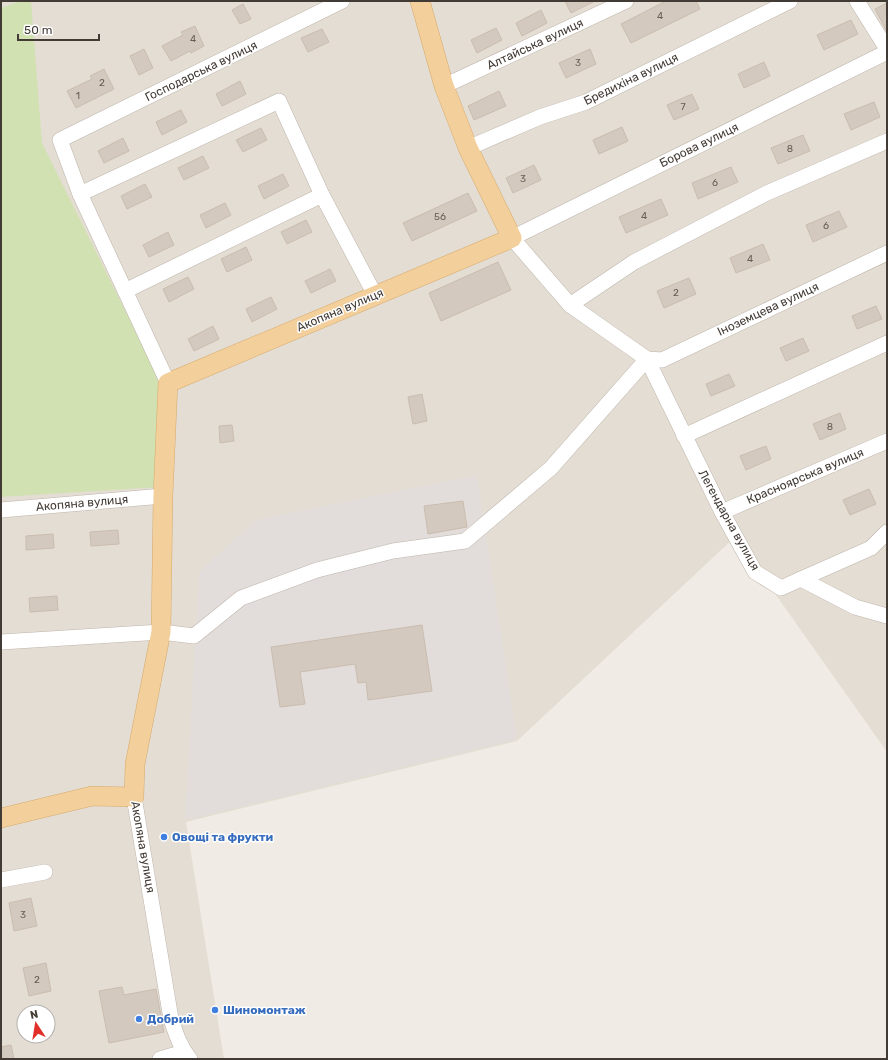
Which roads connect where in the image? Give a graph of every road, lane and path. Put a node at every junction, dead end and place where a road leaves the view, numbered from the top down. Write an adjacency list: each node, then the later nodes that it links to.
1 (342, 1): 8 (street, Господарська вулиця)
2 (420, 1): 7 (main road)
3 (626, 1): 7 (street, Алтайська вулиця)
4 (790, 1): 10 (street, Бредихіна вулиця)
5 (858, 1): 6 (street)
6 (887, 50): 13 (street, Борова вулиця)
7 (444, 86): 10 (main road)
8 (60, 140): 11 (street, Акопяна вулиця)
9 (887, 141): 17 (street)
10 (468, 148): 13 (main road)
11 (80, 194): 12 (street); 15 (street, Акопяна вулиця)
12 (322, 195): 15 (street); 16 (street)
13 (512, 238): 16 (main road, Акопяна вулиця); 17 (street)
14 (887, 253): 19 (street, Іноземцева вулиця)
15 (125, 291): 20 (street, Акопяна вулиця)
16 (375, 295): 20 (main road, Акопяна вулиця)
17 (570, 305): 19 (street)
18 (887, 343): 21 (street)
19 (648, 360): 21 (street, Легендарна вулиця); 29 (street)
20 (168, 383): 23 (main road, Акопяна вулиця)
21 (684, 436): 25 (street, Легендарна вулиця)
22 (887, 441): 25 (street, Красноярська вулиця)
23 (163, 496): 24 (street, Акопяна вулиця); 29 (main road, Акопяна вулиця)
24 (1, 510)
25 (722, 512): 27 (street, Легендарна вулиця)
26 (887, 532): 27 (street)
27 (801, 579): 28 (street)
28 (887, 616)
29 (161, 632): 30 (street); 31 (main road, Акопяна вулиця)
30 (1, 642)
31 (134, 797): 32 (main road); 35 (street, Акопяна вулиця)
32 (1, 818)
33 (45, 872): 34 (street)
34 (1, 880)
35 (187, 1055): 36 (street)
36 (160, 1059)

